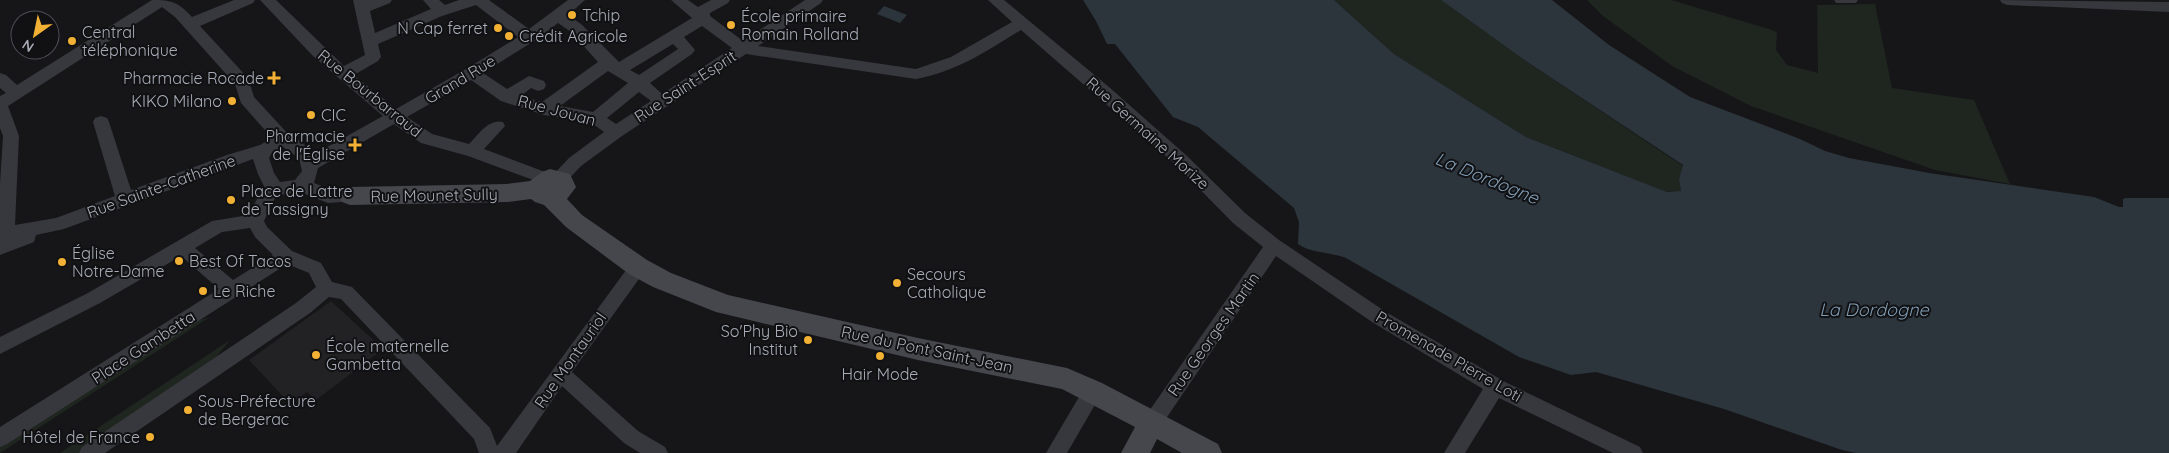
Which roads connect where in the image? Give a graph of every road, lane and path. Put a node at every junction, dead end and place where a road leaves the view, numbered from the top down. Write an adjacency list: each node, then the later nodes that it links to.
1 (161, 0): 21 (street); 32 (street)
2 (248, 0): 21 (street)
3 (267, 0): 28 (street, Rue Bourbarraud)
4 (385, 0): 15 (street)
5 (474, 0): 16 (street)
6 (478, 0): 23 (street)
7 (678, 0): 19 (street)
8 (723, 0): 19 (street)
9 (816, 0): 25 (street, Rue Saint-Esprit)
10 (995, 0): 20 (street, Rue Germaine Morize)
11 (1841, 0): 12 (street)
12 (1846, 0): 13 (street)
13 (1851, 0)
14 (2007, 0): 18 (street)
15 (361, 4): 24 (street)
16 (436, 5): 24 (street)
17 (566, 6): 23 (street, Grand Rue); 26 (street)
18 (2169, 7)
19 (702, 20): 22 (street); 25 (street)
20 (1021, 23): 25 (street); 53 (street, Rue Germaine Morize)
21 (190, 24): 42 (street)
22 (675, 36): 26 (street); 30 (street)
23 (529, 37): 27 (street, Grand Rue)
24 (369, 42): 28 (street)
25 (743, 48): 34 (street, Rue Saint-Esprit)
26 (613, 67): 30 (street); 36 (street)
27 (472, 73): 33 (street, Rue Jouan); 37 (street, Grand Rue)
28 (343, 74): 37 (street, Rue Bourbarraud)
29 (1, 82): 32 (street)
30 (639, 83): 34 (street); 38 (street)
31 (538, 85): 33 (street)
32 (16, 93): 35 (street)
33 (507, 97): 36 (street, Rue Jouan)
34 (661, 101): 41 (street, Rue Saint-Esprit)
35 (0, 105): 52 (street)
36 (544, 109): 38 (street, Rue Jouan)
37 (395, 117): 44 (street, Rue Bourbarraud); 45 (street, Grand Rue)
38 (596, 118): 41 (street, Rue Jouan)
39 (101, 122): 50 (street)
40 (497, 126): 44 (street)
41 (616, 132): 47 (street, Rue Saint-Esprit)
42 (283, 139): 43 (street); 45 (street)
43 (265, 150): 48 (street); 50 (street, Rue Sainte-Catherine)
44 (472, 151): 47 (street, Rue Bourbarraud)
45 (311, 164): 46 (street)
46 (301, 186): 48 (street); 49 (street, Rue Mounet Sully)
47 (552, 186): 49 (street, Rue Mounet Sully); 56 (street, Rue du Pont Saint-Jean)
48 (274, 189): 51 (street)
49 (350, 196)
50 (125, 199): 52 (street, Rue Sainte-Catherine)
51 (255, 221): 54 (street); 55 (street)
52 (2, 239)
53 (1273, 245): 61 (street, Promenade Pierre Loti); 63 (street, Rue Georges Martin)
54 (182, 247): 58 (street); 59 (street)
55 (286, 256): 57 (street); 58 (street, Place Gambetta)
56 (638, 266): 60 (street, Rue Montauriol); 62 (street, Rue du Pont Saint-Jean)
57 (326, 289): 65 (street); 66 (street)
58 (232, 290): 64 (street, Place Gambetta)
59 (0, 346)
60 (560, 373): 67 (street, Rue Montauriol); 68 (street)
61 (1498, 388): 72 (street); 73 (street, Promenade Pierre Loti)
62 (1093, 391): 63 (street, Rue du Pont Saint-Jean); 69 (street)
63 (1152, 423): 70 (street); 71 (street, Rue du Pont Saint-Jean)
64 (0, 438)
65 (89, 453)
66 (489, 453)
67 (502, 453)
68 (658, 453)
69 (1056, 453)
70 (1135, 453)
71 (1208, 453)
72 (1454, 453)
73 (1633, 453)

